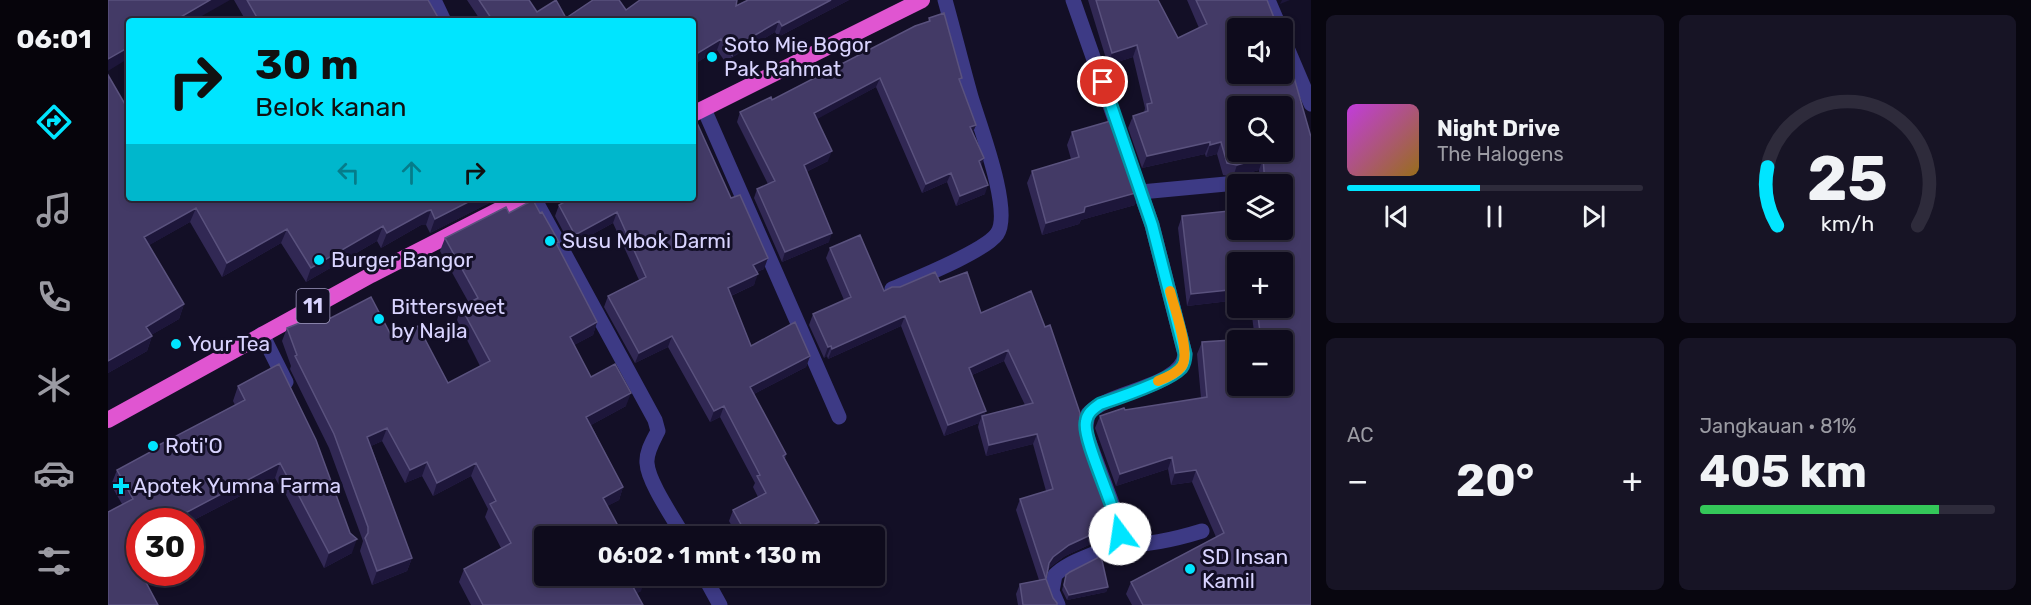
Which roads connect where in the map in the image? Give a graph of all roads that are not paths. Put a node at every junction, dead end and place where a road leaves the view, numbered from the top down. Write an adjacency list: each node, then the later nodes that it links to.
1 (434, 0): 6 (street)
2 (922, 0): 10 (highway)
3 (945, 0): 15 (street)
4 (1072, 0): 12 (street)
5 (1268, 0): 7 (street)
6 (443, 18)
7 (1276, 18)
8 (1293, 62): 9 (street)
9 (1311, 104)
10 (698, 111): 18 (street)
11 (1226, 184): 12 (street)
12 (1141, 192): 22 (street)
13 (516, 201): 16 (highway, 11)
14 (536, 201): 20 (street)
15 (892, 289)
16 (262, 334): 17 (street); 19 (highway, 11)
17 (294, 398)
18 (839, 417)
19 (108, 420)
20 (678, 526)
21 (1202, 531): 22 (street)
22 (1109, 545): 25 (street)
23 (710, 586): 24 (street)
24 (720, 605)
25 (1058, 605)

